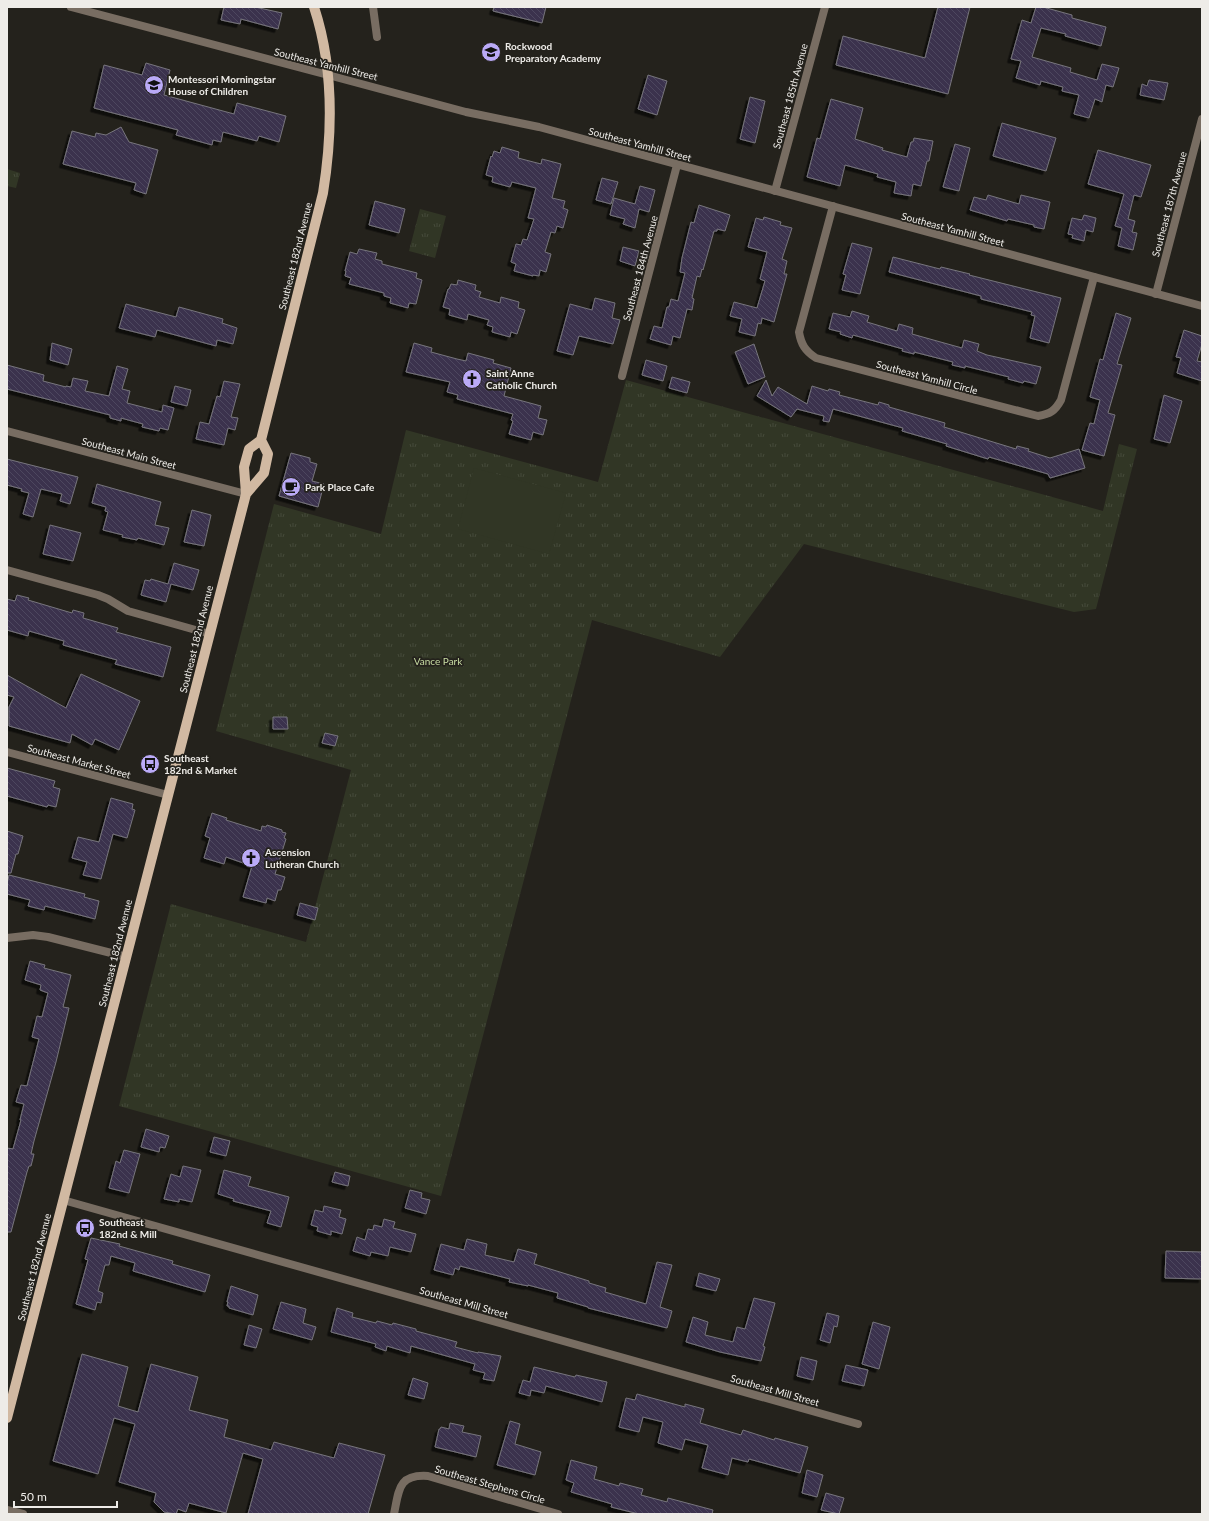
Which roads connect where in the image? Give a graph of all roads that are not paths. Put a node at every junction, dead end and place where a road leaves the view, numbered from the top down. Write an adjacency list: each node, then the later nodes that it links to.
1 (71, 7): 6 (street, Southeast Yamhill Street)
2 (314, 7): 6 (main road, Southeast 182nd Avenue)
3 (373, 7): 5 (street)
4 (825, 7): 9 (street, Southeast 185th Avenue)
5 (377, 37)
6 (328, 75): 8 (street, Southeast Yamhill Street); 16 (main road, Southeast 182nd Avenue)
7 (1202, 119): 12 (street, Southeast 187th Avenue)
8 (677, 164): 9 (street, Southeast Yamhill Street); 14 (street, Southeast 184th Avenue)
9 (775, 191): 10 (street, Southeast Yamhill Street)
10 (833, 206): 11 (street, Southeast Yamhill Street); 11 (street, Southeast Yamhill Circle)
11 (1094, 277): 12 (street, Southeast Yamhill Street)
12 (1156, 294): 13 (street, Southeast Yamhill Street)
13 (1202, 306)
14 (622, 376)
15 (7, 431): 17 (street, Southeast Main Street)
16 (261, 440): 17 (main road, Southeast 182nd Avenue); 17 (main road, Southeast 182nd Avenue)
17 (246, 494): 19 (main road, Southeast 182nd Avenue)
18 (7, 570): 19 (street)
19 (210, 634): 21 (main road, Southeast 182nd Avenue)
20 (7, 752): 21 (street, Southeast Market Street)
21 (168, 795): 23 (main road, Southeast 182nd Avenue)
22 (7, 938): 23 (street)
23 (127, 958): 24 (main road, Southeast 182nd Avenue)
24 (63, 1200): 25 (main road, Southeast 182nd Avenue); 27 (street, Southeast Mill Street)
25 (9, 1400): 26 (main road, Southeast 182nd Avenue)
26 (7, 1418)
27 (858, 1424)
28 (7, 1510): 29 (street)
29 (23, 1514)
30 (394, 1514): 31 (street, Southeast Stephens Circle)
31 (558, 1514)

